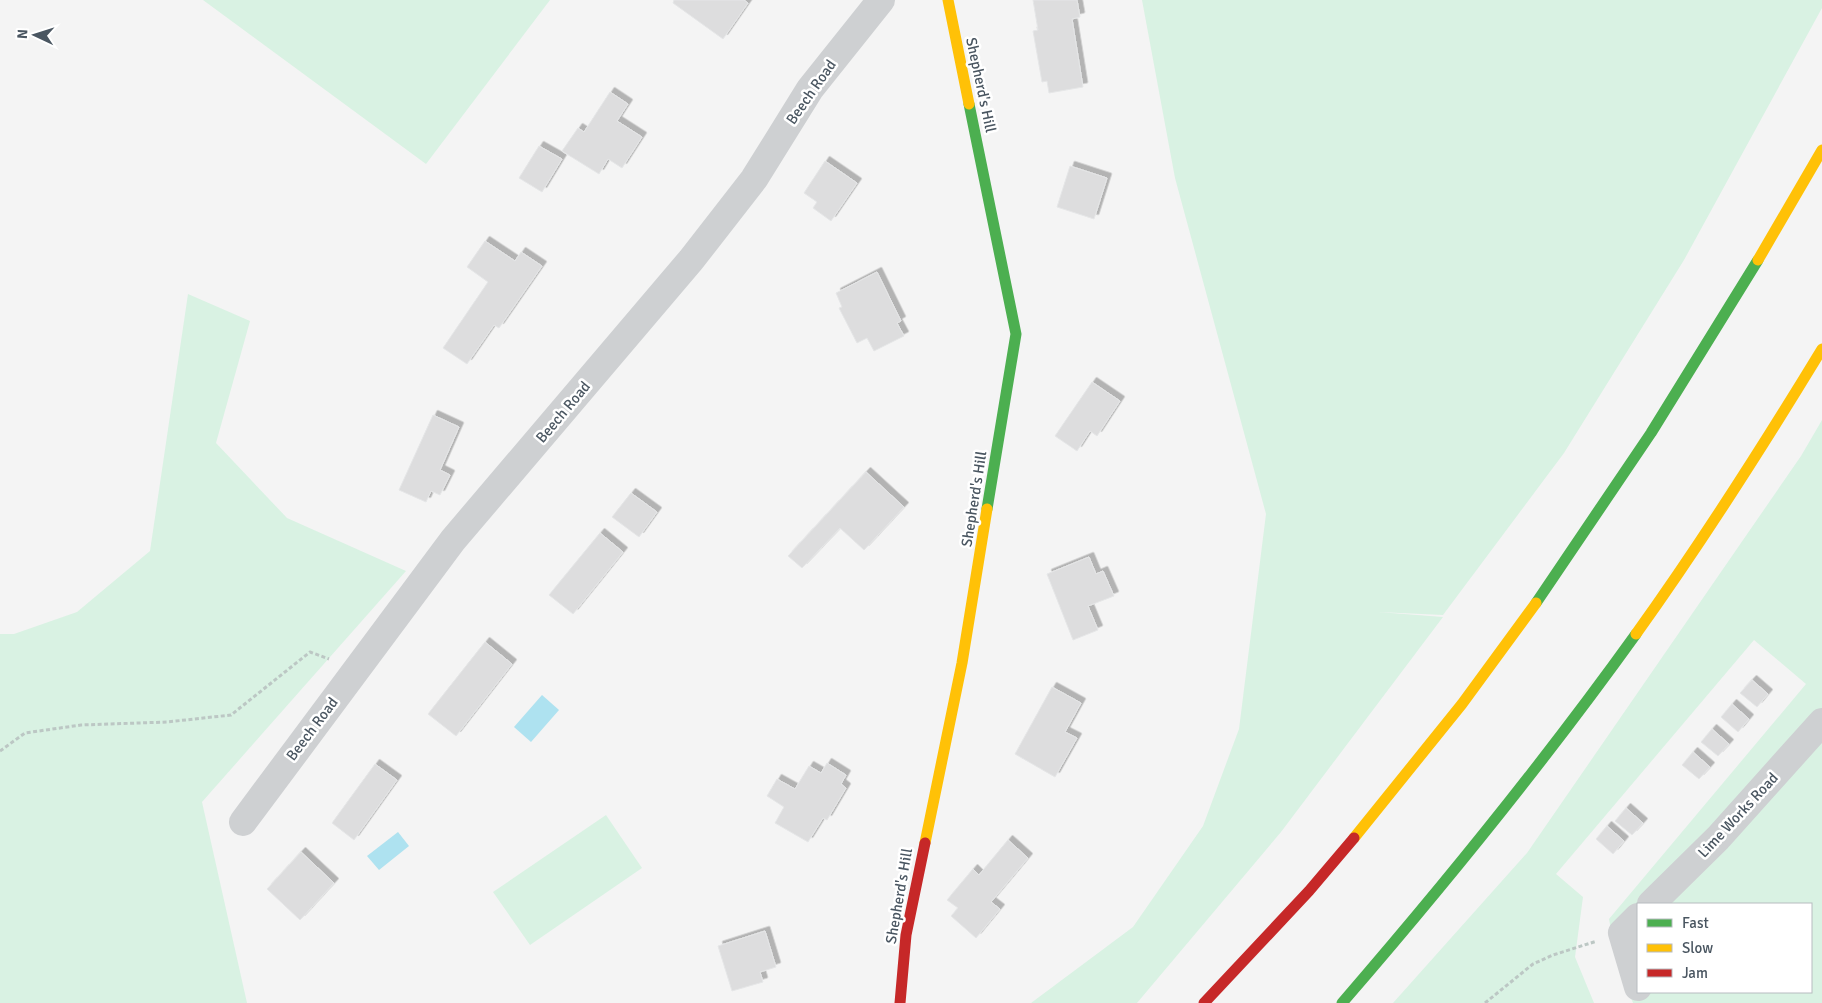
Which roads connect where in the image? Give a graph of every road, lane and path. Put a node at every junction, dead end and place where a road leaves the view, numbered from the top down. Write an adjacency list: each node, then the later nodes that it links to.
1 (881, 0): 5 (street, Beech Road)
2 (948, 0): 12 (main road, Shepherd's Hill)
3 (1822, 150): 13 (main road)
4 (1822, 349): 14 (main road)
5 (357, 669): 7 (path); 8 (street, Beech Road)
6 (1822, 722): 9 (street, Lime Works Road)
7 (0, 751)
8 (243, 822)
9 (1652, 903)
10 (1630, 925): 11 (street); 15 (path)
11 (1637, 979)
12 (900, 1003)
13 (1204, 1003)
14 (1342, 1003)
15 (1485, 1003)

